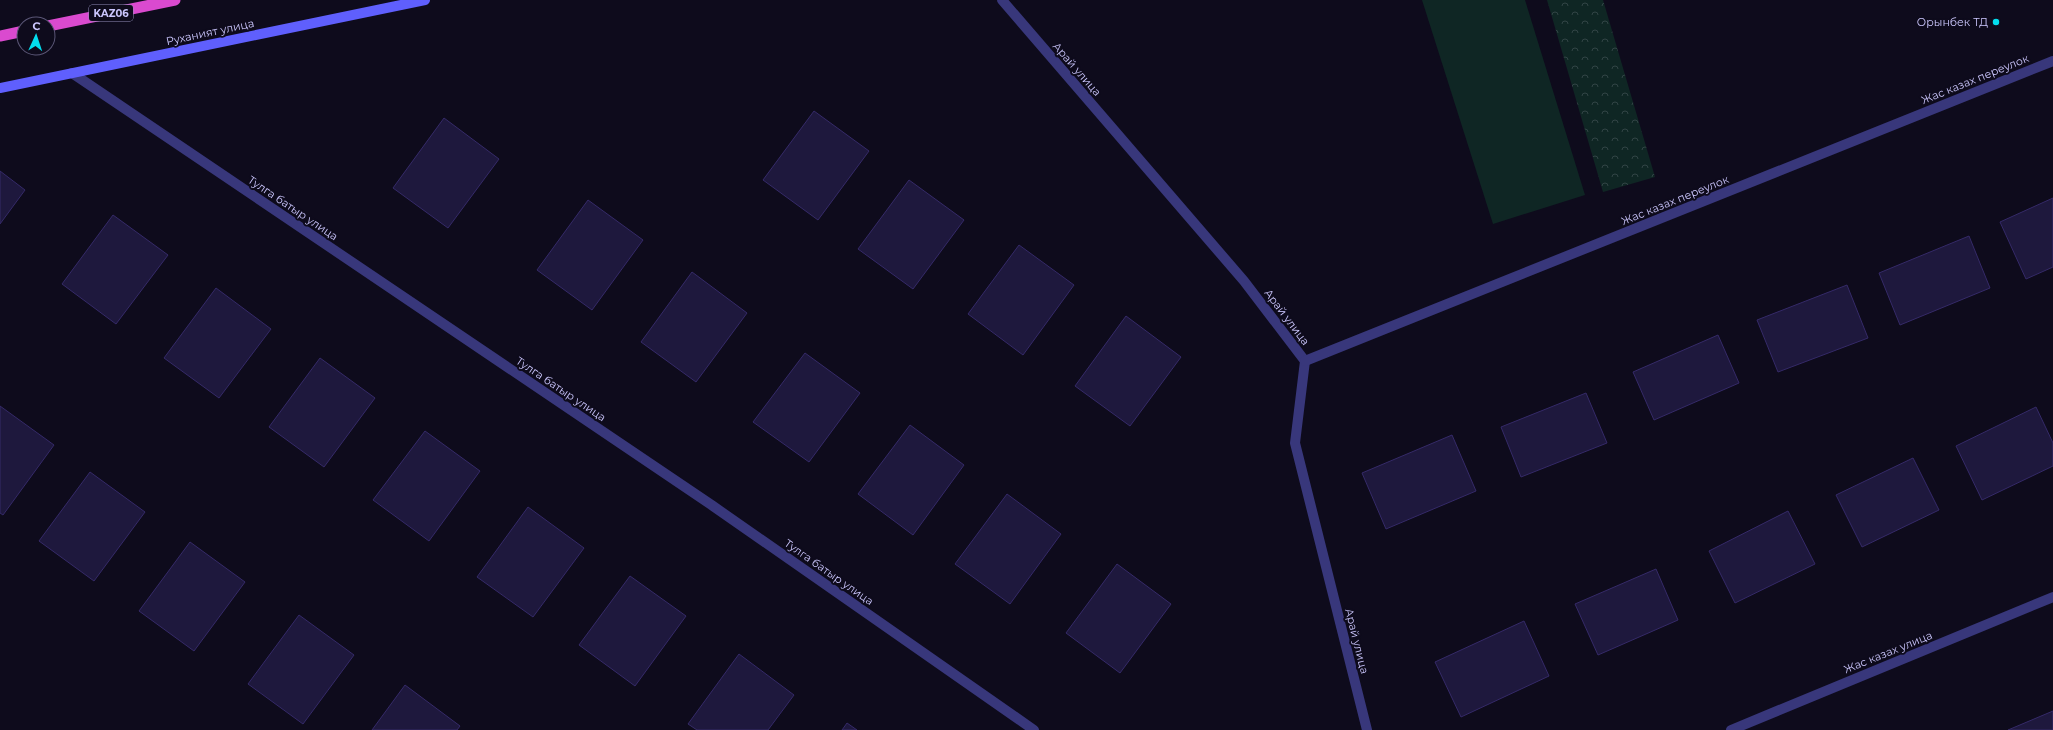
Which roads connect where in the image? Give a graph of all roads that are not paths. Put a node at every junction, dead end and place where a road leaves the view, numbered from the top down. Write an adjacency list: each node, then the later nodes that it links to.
1 (175, 0): 4 (highway, KАZ06)
2 (425, 0): 8 (main road, Руханият улица)
3 (1002, 0): 10 (street, Арай улица)
4 (56, 24)
5 (16, 33): 6 (highway)
6 (0, 36)
7 (2053, 61): 10 (street, Жас казах переулок)
8 (72, 73): 9 (main road, Руханият улица); 12 (street, Тулга батыр улица)
9 (0, 88)
10 (1305, 361): 13 (street, Арай улица)
11 (2053, 597): 14 (street, Жас казах улица)
12 (1034, 730)
13 (1367, 730)
14 (1731, 730)

